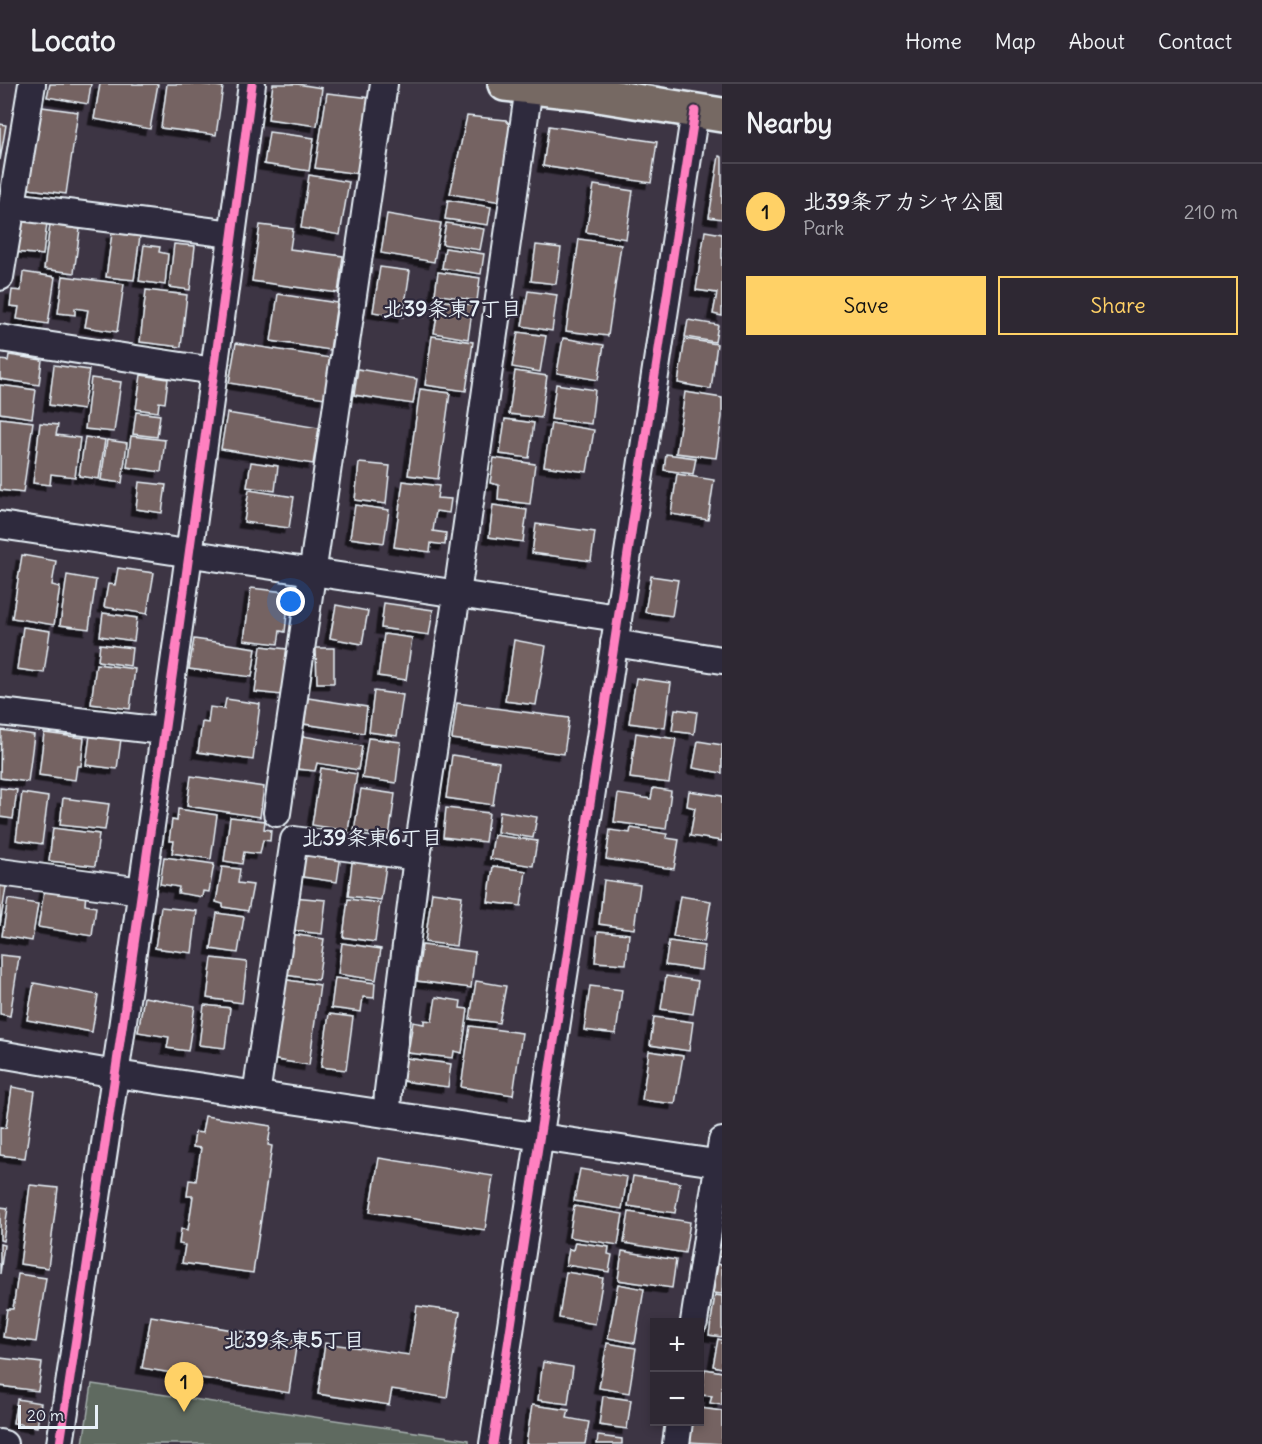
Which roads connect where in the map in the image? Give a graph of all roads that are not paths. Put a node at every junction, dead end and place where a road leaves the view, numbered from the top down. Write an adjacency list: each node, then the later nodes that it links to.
1 (32, 84): 7 (street)
2 (252, 84): 8 (street)
3 (384, 84): 14 (street)
4 (517, 86): 5 (main road); 15 (street)
5 (633, 93): 6 (main road)
6 (708, 113): 16 (street)
7 (12, 206): 8 (street); 9 (street)
8 (232, 234): 11 (street)
9 (0, 277)
10 (0, 338): 11 (street)
11 (214, 371): 13 (street)
12 (0, 525): 13 (street)
13 (190, 552): 14 (street); 20 (street)
14 (314, 572): 15 (street); 21 (street)
15 (457, 594): 16 (street); 22 (street)
16 (618, 618): 17 (street)
17 (614, 643): 18 (street); 29 (street)
18 (722, 660)
19 (0, 712): 20 (street)
20 (163, 731): 24 (street)
21 (277, 813)
22 (417, 857): 27 (street); 28 (street)
23 (0, 872): 24 (street)
24 (142, 891): 26 (street)
25 (0, 1054): 26 (street)
26 (116, 1074): 27 (street); 33 (street)
27 (255, 1095): 28 (street)
28 (387, 1114): 29 (street)
29 (540, 1136): 30 (street); 34 (street)
30 (721, 1156): 31 (street)
31 (695, 1318)
32 (678, 1426): 35 (street)
33 (60, 1444)
34 (493, 1444)
35 (676, 1444)

